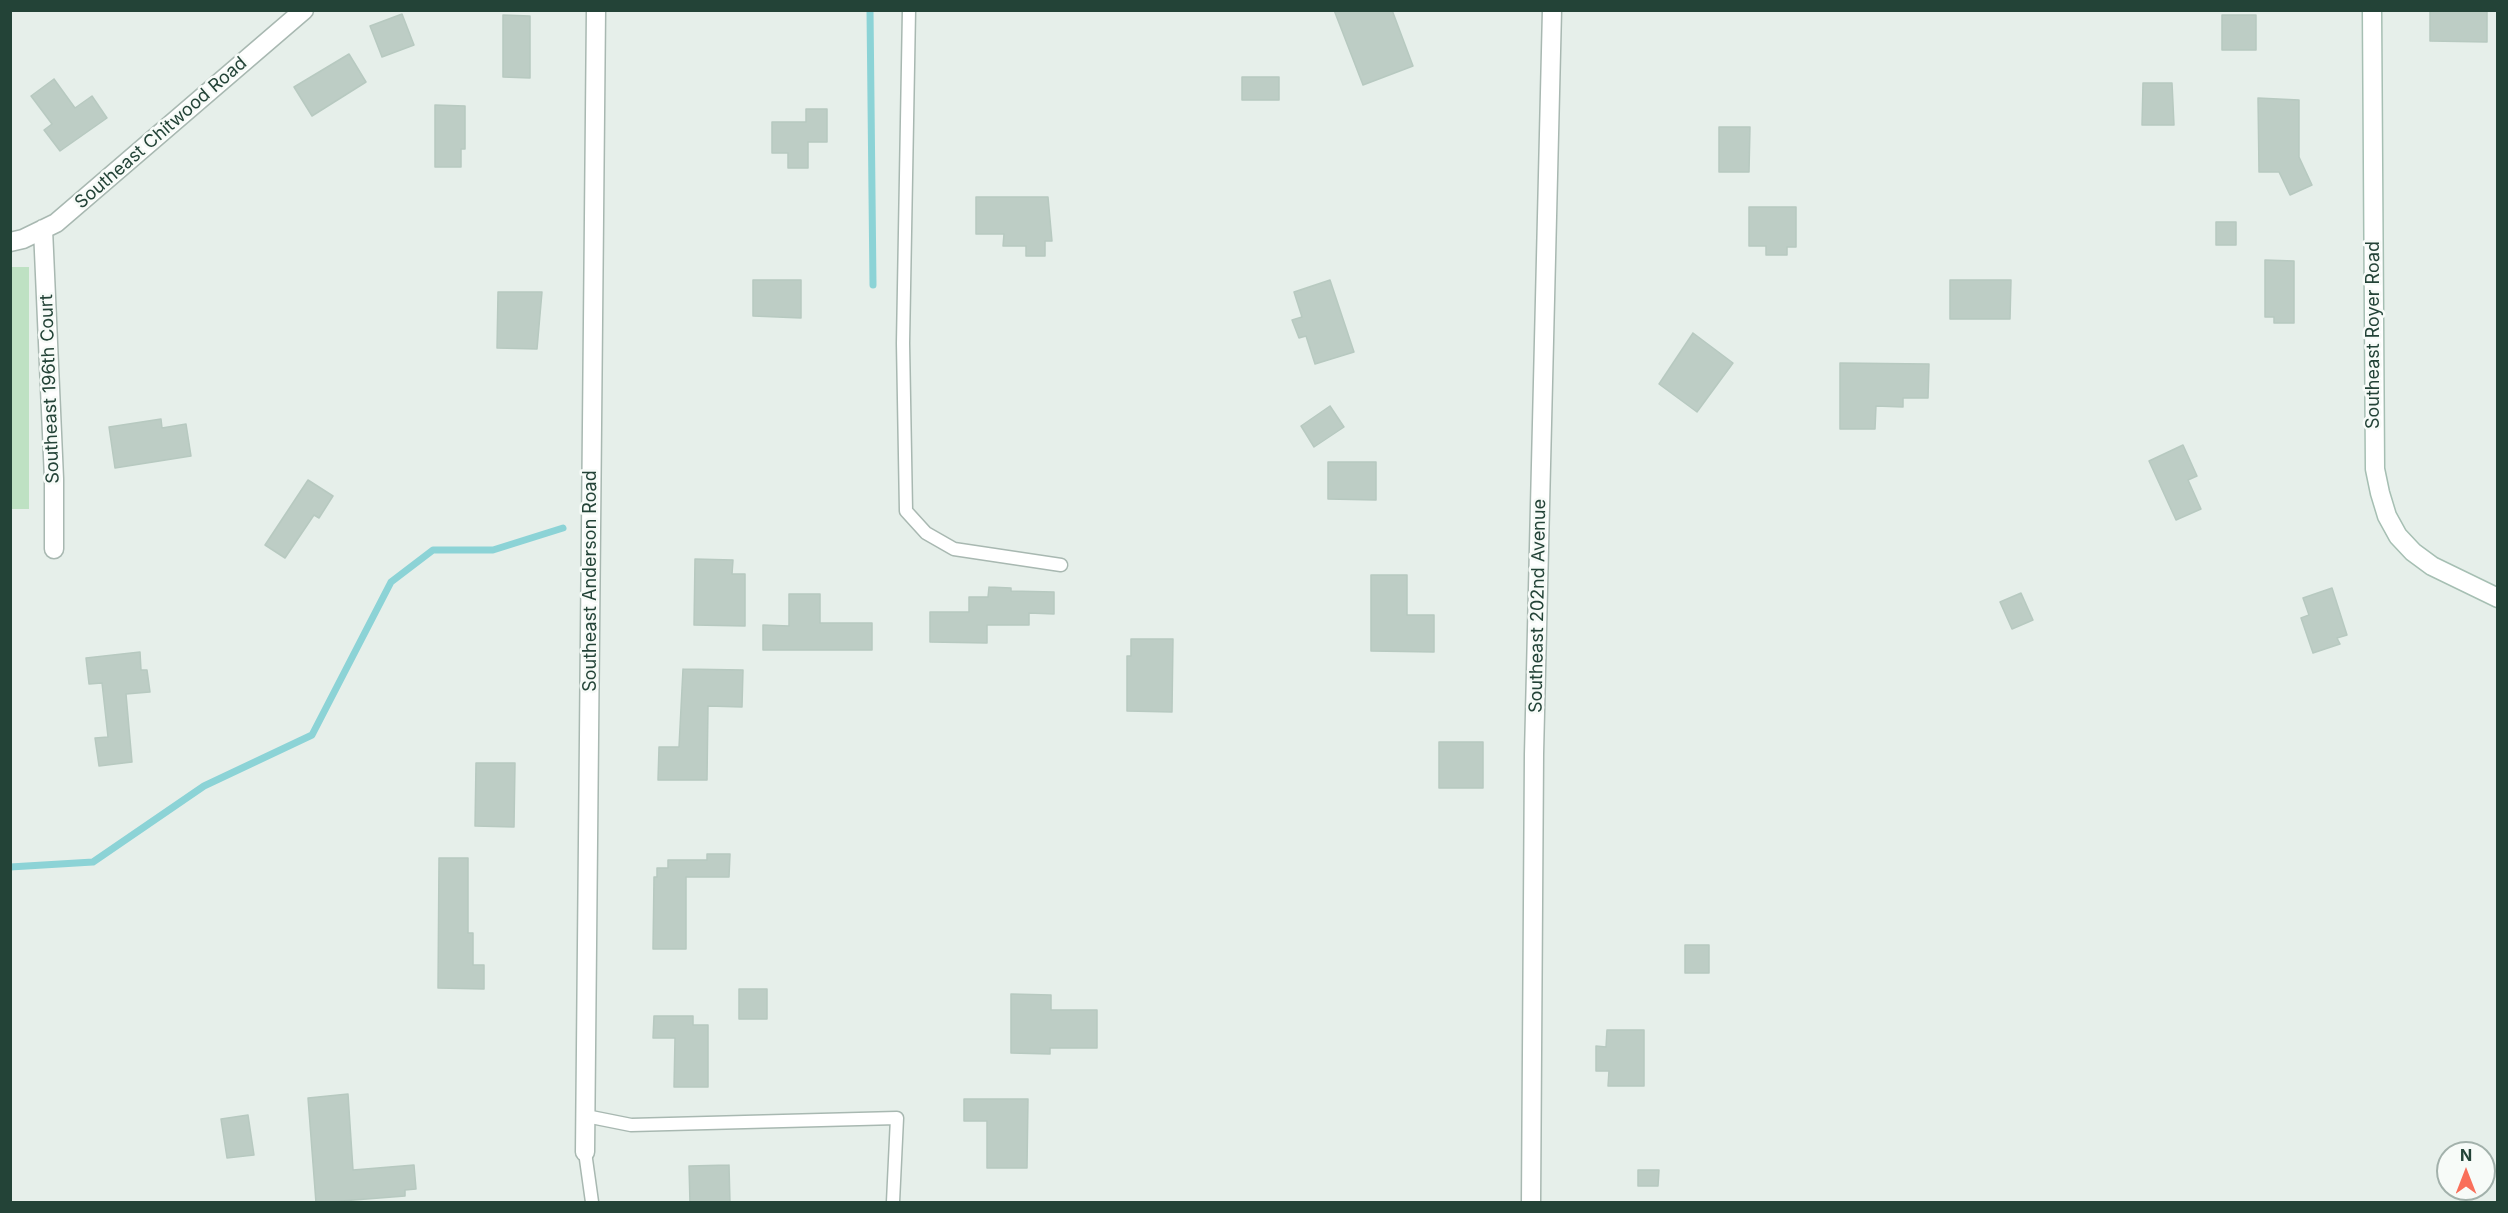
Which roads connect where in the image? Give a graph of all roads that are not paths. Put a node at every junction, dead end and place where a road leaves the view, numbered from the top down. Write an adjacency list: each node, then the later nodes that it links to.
1 (304, 10): 6 (street, Southeast Chitwood Road)
2 (596, 10): 11 (street, Southeast Anderson Road)
3 (909, 10): 9 (lane)
4 (1552, 10): 15 (street, Southeast 202nd Avenue)
5 (2372, 10): 10 (street, Southeast Royer Road)
6 (43, 229): 7 (street, Southeast Chitwood Road); 8 (street, Southeast 196th Court)
7 (10, 242)
8 (54, 549)
9 (1061, 565)
10 (2498, 598)
11 (586, 1116): 12 (street, Southeast Anderson Road); 14 (lane)
12 (585, 1152): 13 (lane)
13 (591, 1203)
14 (893, 1203)
15 (1531, 1203)

